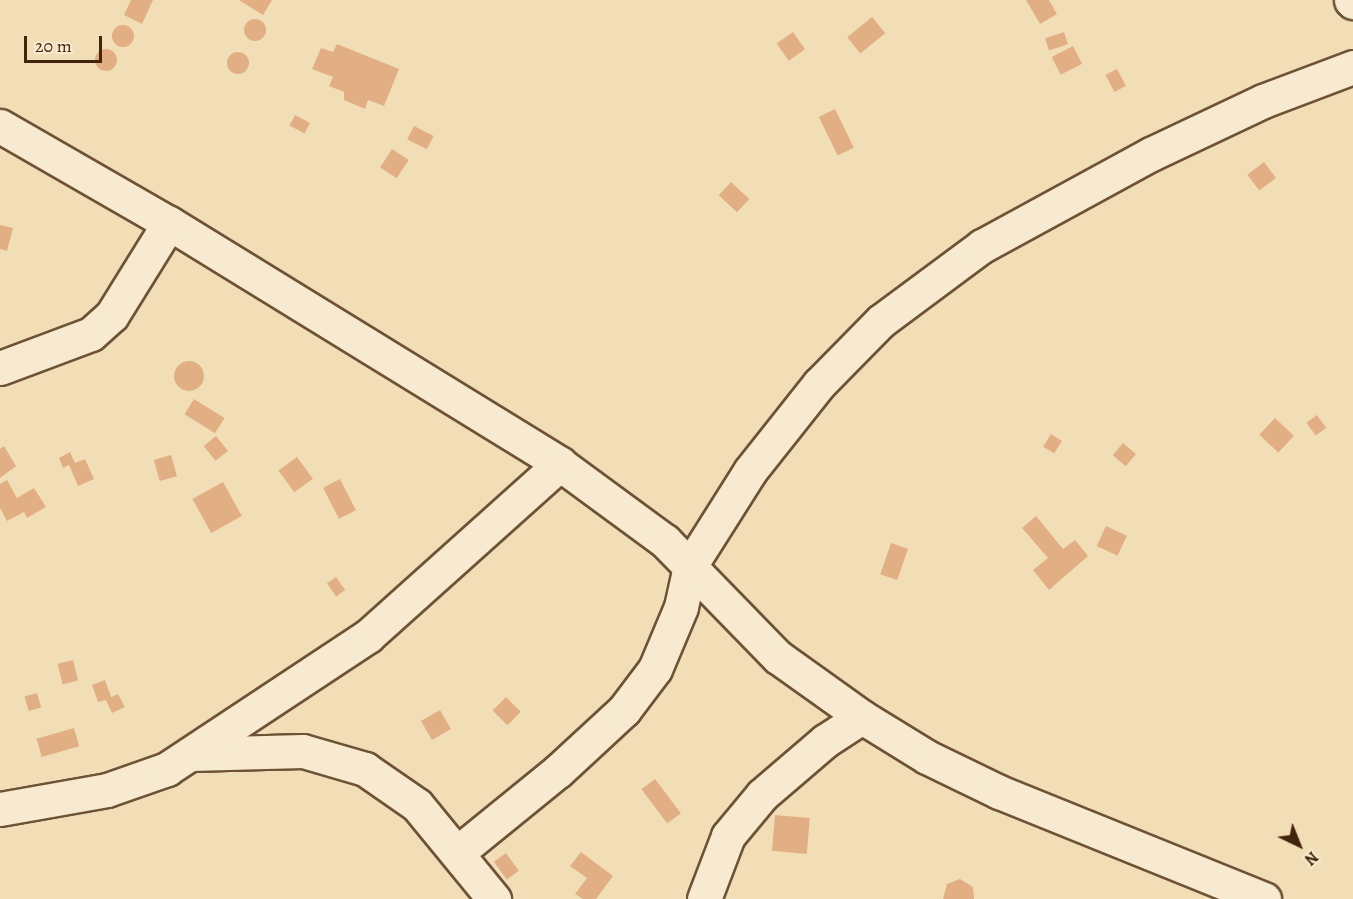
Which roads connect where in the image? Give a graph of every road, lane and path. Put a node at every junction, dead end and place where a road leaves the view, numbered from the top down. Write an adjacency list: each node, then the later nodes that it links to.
1 (1353, 67): 6 (street)
2 (0, 126): 3 (street)
3 (169, 223): 4 (street); 5 (street)
4 (0, 368)
5 (561, 464): 6 (street); 8 (street)
6 (690, 566): 7 (street); 10 (street)
7 (862, 717): 12 (street); 13 (street)
8 (190, 754): 9 (street); 10 (street)
9 (0, 809)
10 (457, 853): 11 (street)
11 (494, 899)
12 (704, 899)
13 (1264, 899)

